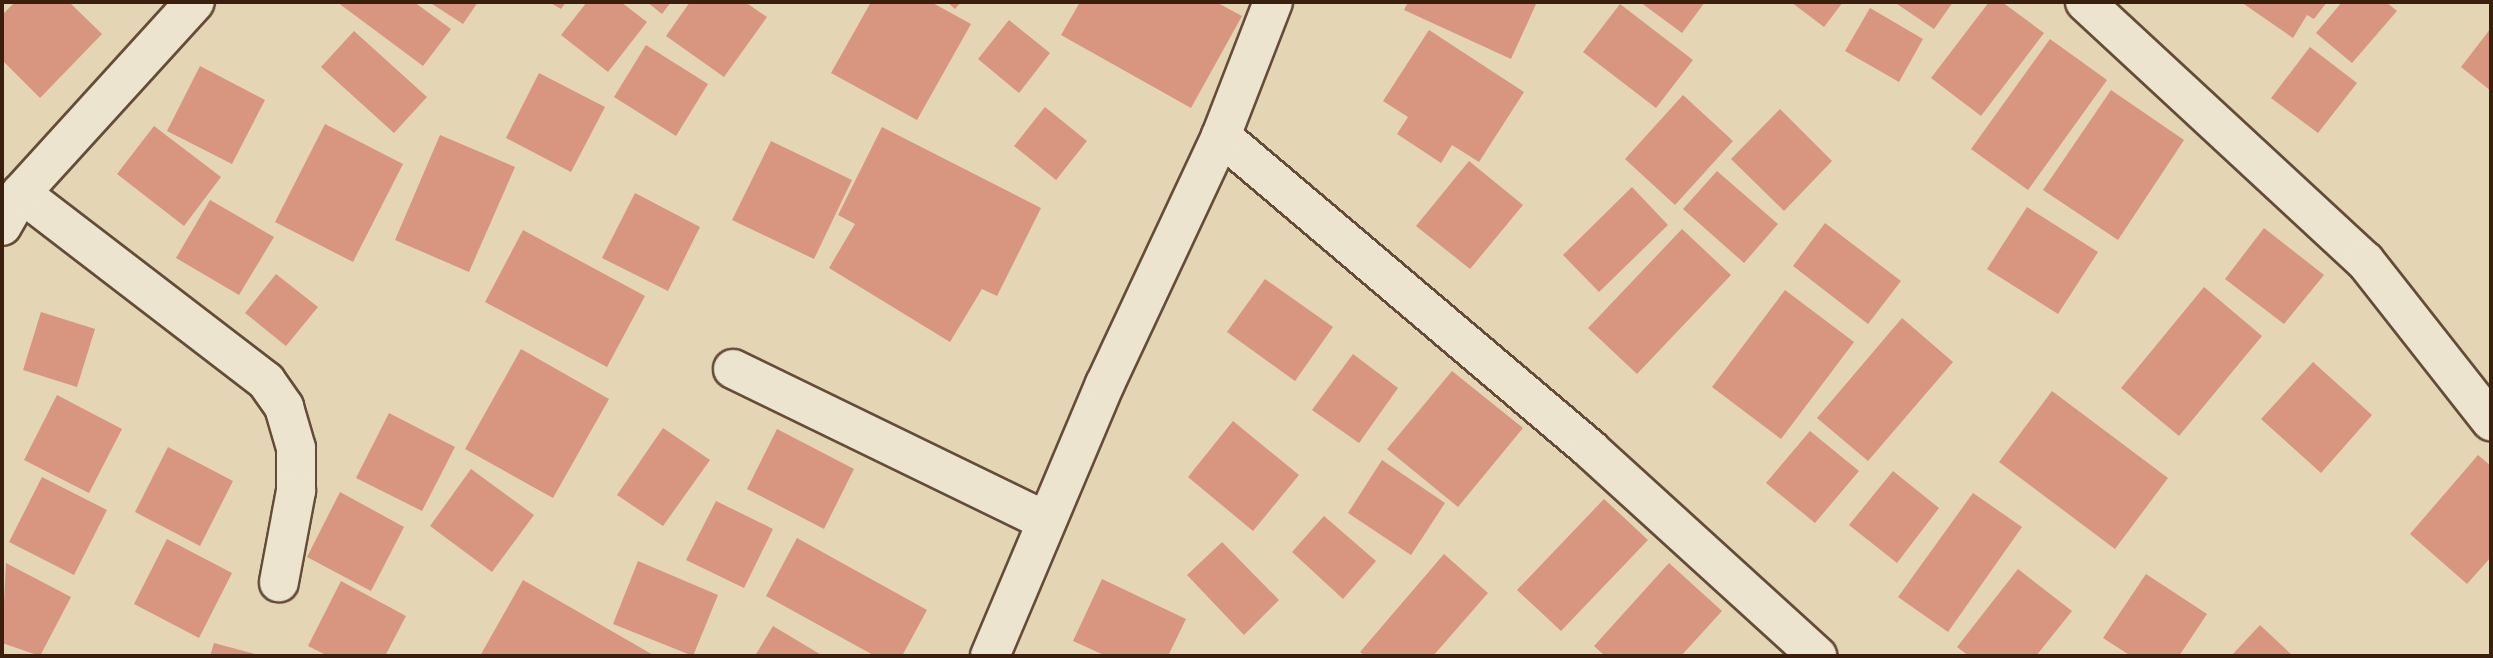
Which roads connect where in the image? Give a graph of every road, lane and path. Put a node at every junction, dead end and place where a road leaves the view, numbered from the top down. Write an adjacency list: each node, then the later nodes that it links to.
1 (195, 2): 5 (street)
2 (1273, 2): 4 (street)
3 (2085, 2): 8 (street)
4 (1221, 136): 9 (street); 12 (street)
5 (21, 193): 6 (street); 10 (street)
6 (2, 226)
7 (733, 369): 9 (street)
8 (2491, 421)
9 (1046, 522): 11 (street)
10 (279, 582)
11 (989, 656)
12 (1817, 656)

